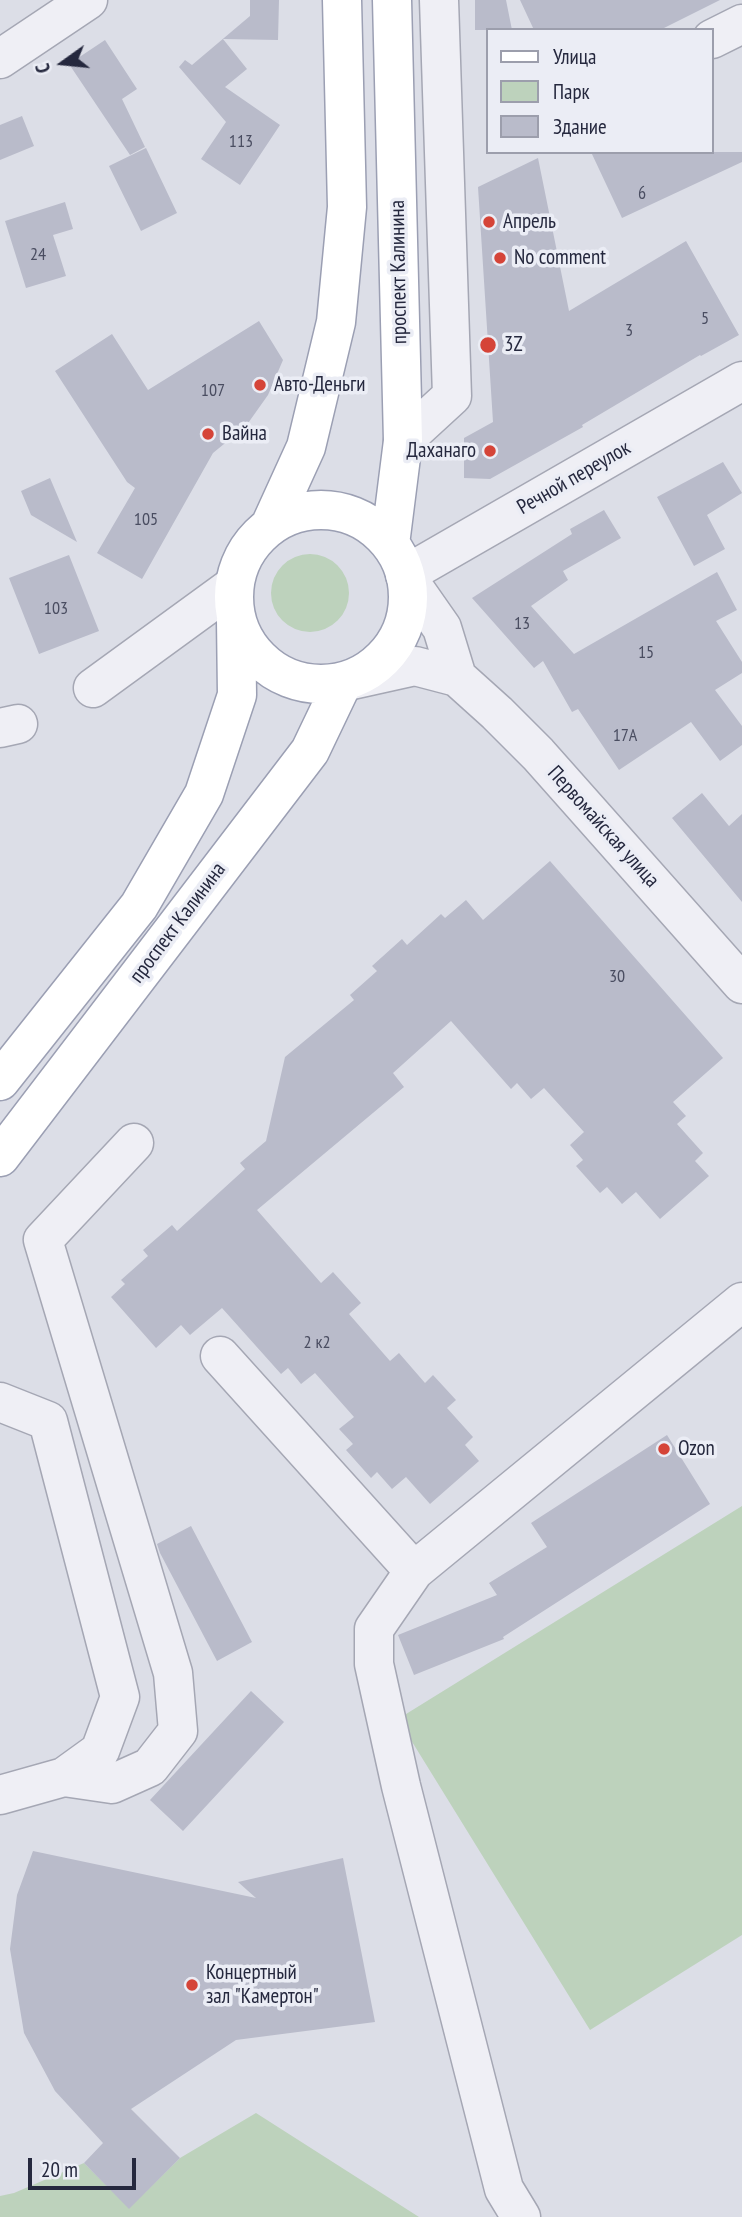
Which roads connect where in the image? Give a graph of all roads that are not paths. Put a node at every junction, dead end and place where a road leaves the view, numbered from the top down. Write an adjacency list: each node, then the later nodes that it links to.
1 (88, 0): 7 (street)
2 (342, 0): 10 (main road, проспект Калинина)
3 (392, 0): 9 (main road, проспект Калинина)
4 (439, 0): 9 (street)
5 (742, 24): 6 (street)
6 (714, 38)
7 (0, 59)
8 (742, 381): 11 (street, Речной переулок)
9 (403, 441): 11 (main road, проспект Калинина)
10 (271, 526): 11 (main road, проспект Калинина); 12 (main road, проспект Калинина)
11 (398, 559): 13 (street); 14 (main road, проспект Калинина)
12 (235, 602): 14 (main road, проспект Калинина); 15 (street); 17 (main road, проспект Калинина)
13 (457, 677): 14 (street, Первомайская улица); 16 (street, Первомайская улица)
14 (343, 682): 19 (main road, проспект Калинина)
15 (93, 688)
16 (742, 984)
17 (0, 1082)
18 (134, 1143): 24 (street)
19 (0, 1157)
20 (742, 1302): 23 (street)
21 (220, 1356): 23 (street)
22 (0, 1402): 24 (street)
23 (414, 1571): 26 (street)
24 (64, 1777): 25 (street)
25 (0, 1796)
26 (520, 2217)

